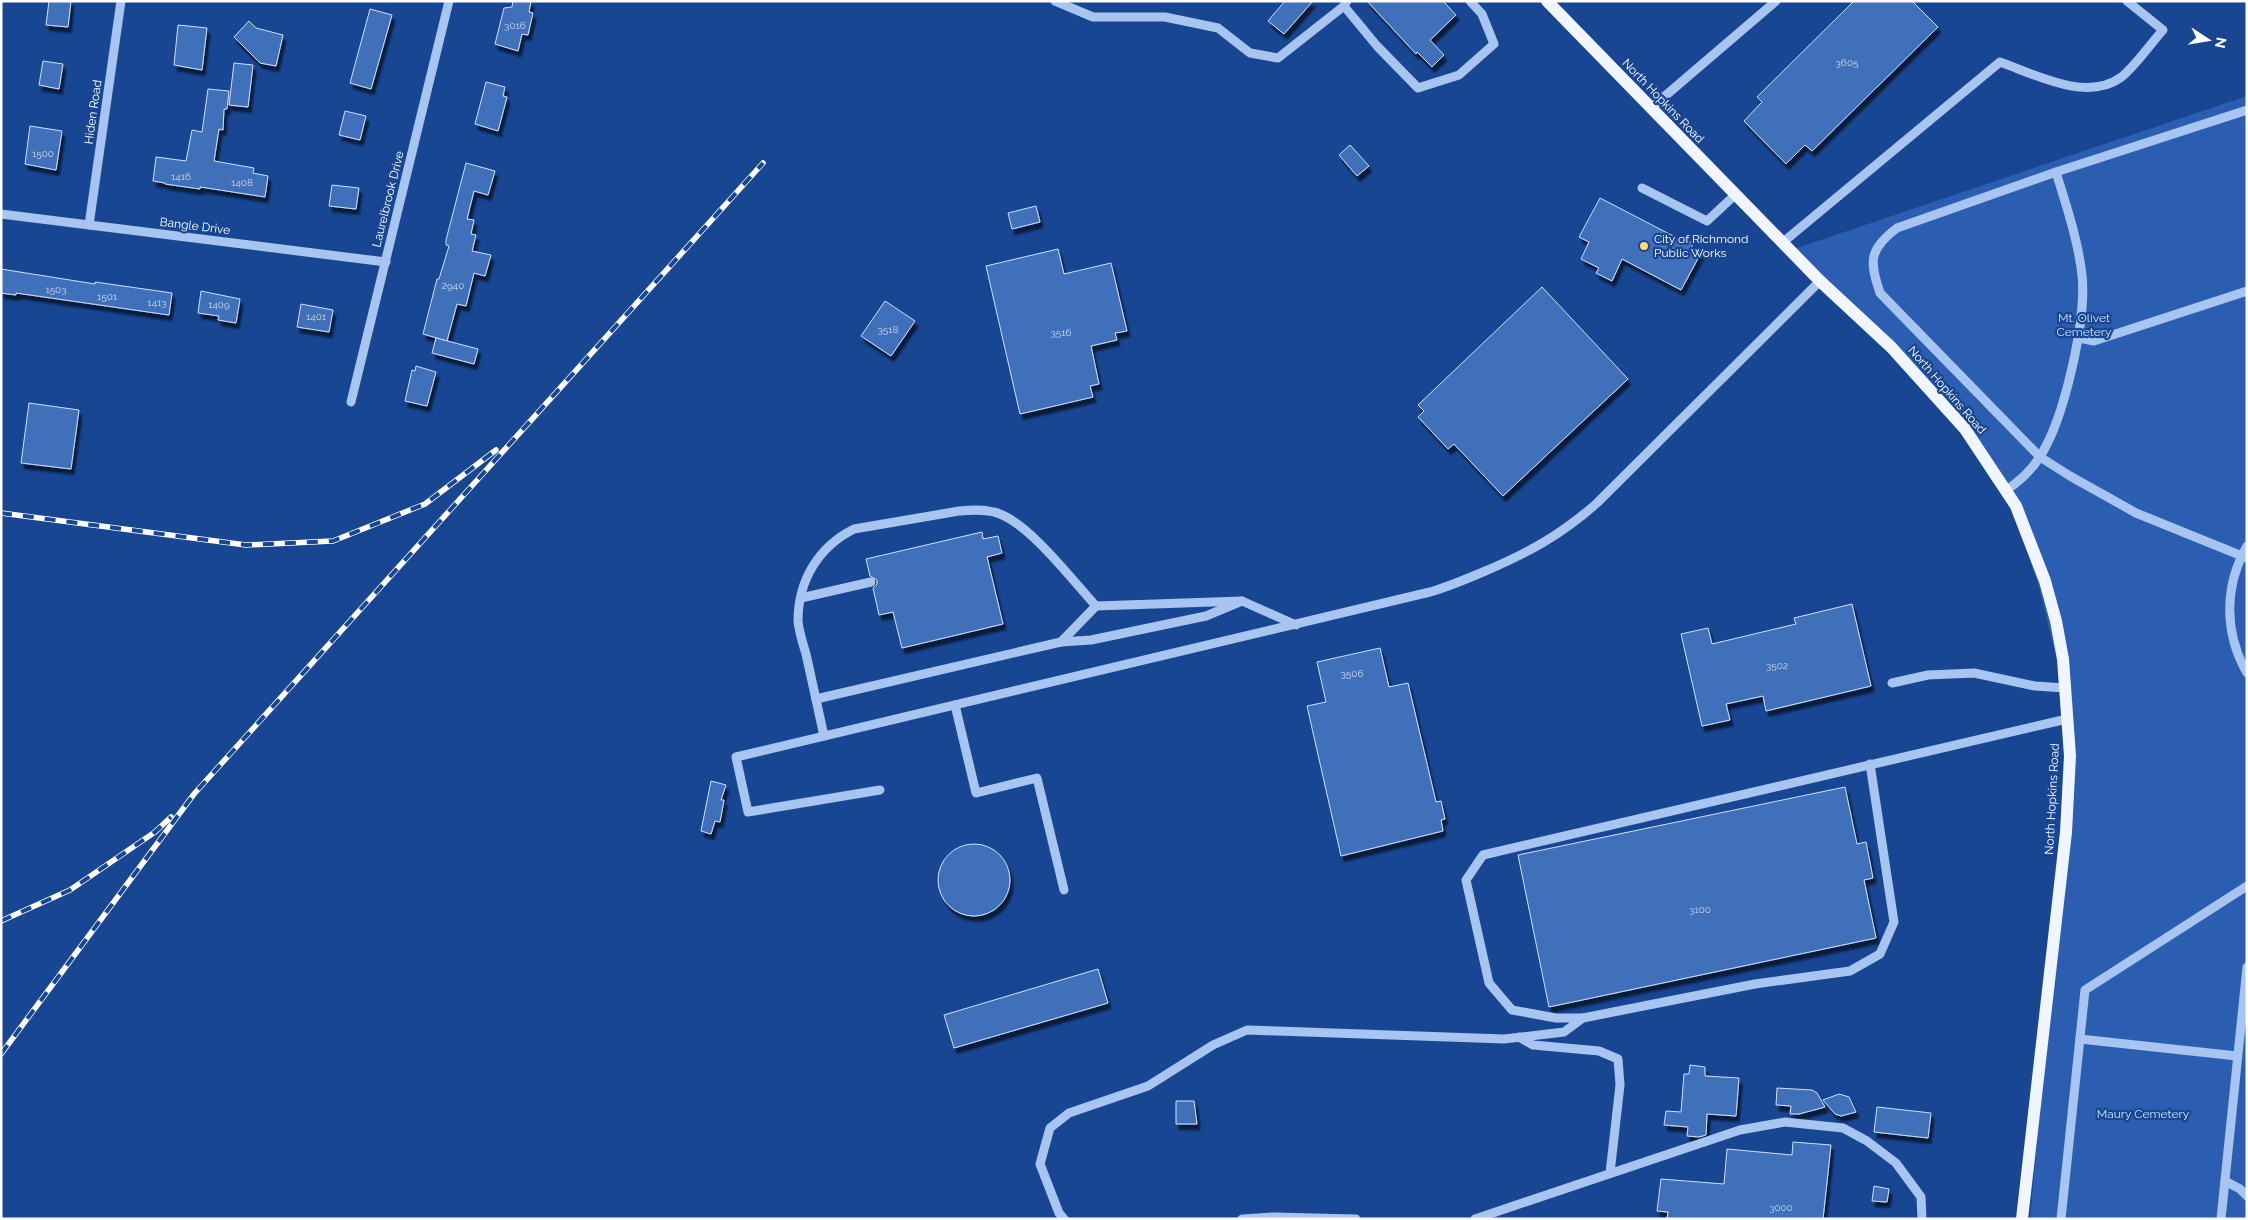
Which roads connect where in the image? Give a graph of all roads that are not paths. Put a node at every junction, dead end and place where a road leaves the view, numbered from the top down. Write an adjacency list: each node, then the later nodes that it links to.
1 (122, 1): 15 (street, Hiden Road)
2 (449, 1): 17 (street, Laurelbrook Drive)
3 (1055, 1): 8 (street)
4 (1470, 1): 8 (street)
5 (1547, 1): 9 (main road, North Hopkins Road)
6 (1776, 1): 9 (street)
7 (2127, 1): 16 (street)
8 (1346, 4)
9 (1651, 108): 13 (main road, North Hopkins Road)
10 (2247, 110): 11 (street)
11 (2056, 172): 20 (street); 22 (street)
12 (1642, 188): 13 (street)
13 (1735, 195): 16 (main road, North Hopkins Road)
14 (1, 214): 15 (street, Bangle Drive)
15 (89, 225): 17 (street, Bangle Drive)
16 (1782, 243): 18 (main road, North Hopkins Road)
17 (386, 262): 21 (street, Laurelbrook Drive)
18 (1820, 281): 23 (main road, North Hopkins Road); 30 (street)
19 (2247, 291): 20 (street)
20 (2080, 338): 22 (street)
21 (351, 402)
22 (2040, 457): 23 (street); 25 (street)
23 (2007, 490): 34 (main road, North Hopkins Road)
24 (2247, 546): 25 (street)
25 (2244, 557): 32 (street)
26 (871, 582): 27 (street)
27 (801, 598): 29 (street); 35 (street)
28 (1242, 601): 29 (street); 30 (street); 31 (street)
29 (1096, 606): 31 (street)
30 (1296, 625): 36 (street)
31 (1061, 642): 35 (street)
32 (2247, 674)
33 (1892, 683): 34 (street)
34 (2065, 688): 37 (main road, North Hopkins Road)
35 (816, 699): 38 (street)
36 (955, 705): 38 (street); 42 (street)
37 (2067, 719): 39 (street); 57 (main road, North Hopkins Road)
38 (824, 736): 40 (street)
39 (1870, 764): 44 (street); 44 (street)
40 (880, 790)
41 (2246, 889): 47 (street)
42 (1064, 890)
43 (2247, 966): 45 (street)
44 (1583, 1018): 46 (street)
45 (2243, 1029): 48 (street)
46 (1519, 1037): 49 (street); 52 (street)
47 (2080, 1039): 48 (street); 58 (street)
48 (2237, 1056): 50 (street)
49 (1610, 1173): 55 (street); 56 (street)
50 (2225, 1181): 51 (street); 59 (street)
51 (2247, 1196)
52 (1064, 1219)
53 (1242, 1219): 54 (street)
54 (1356, 1219)
55 (1475, 1219)
56 (1922, 1219)
57 (2022, 1219)
58 (2061, 1219)
59 (2221, 1219)

